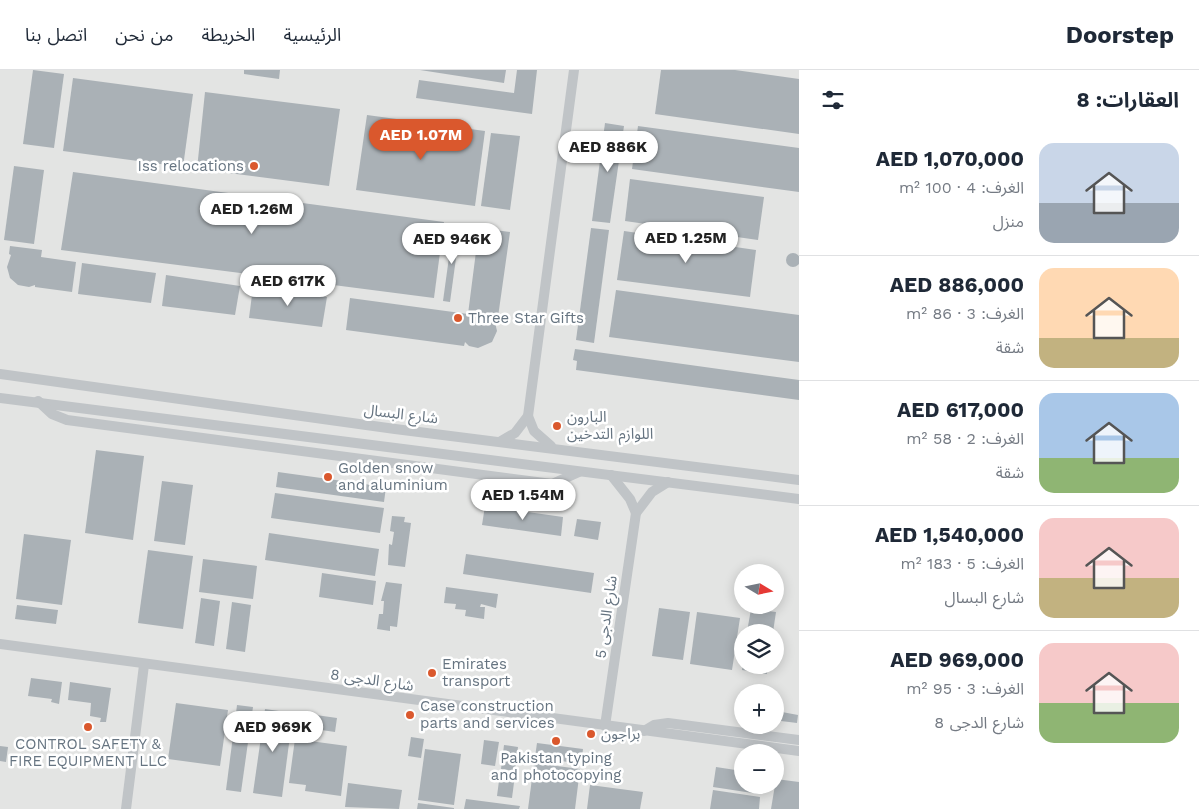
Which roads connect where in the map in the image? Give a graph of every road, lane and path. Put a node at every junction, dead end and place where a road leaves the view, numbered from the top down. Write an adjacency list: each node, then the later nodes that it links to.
1 (574, 70): 5 (street)
2 (0, 374): 6 (street, شارع البسال)
3 (0, 398): 4 (street)
4 (38, 401): 8 (street); 8 (street)
5 (528, 416): 6 (street); 7 (street)
6 (501, 441): 7 (street, شارع البسال)
7 (554, 448): 10 (street, شارع البسال)
8 (580, 471): 9 (street)
9 (611, 475): 11 (street); 13 (street)
10 (799, 480)
11 (668, 482): 12 (street); 13 (street, شارع الدجى 5)
12 (799, 499)
13 (636, 513): 16 (street, شارع الدجى 5)
14 (0, 644): 15 (street, شارع الدجى 8)
15 (144, 665): 16 (street, شارع الدجى 8); 20 (street)
16 (606, 726): 17 (street, شارع الدجى 8)
17 (644, 731): 18 (street); 19 (street, شارع الدجى 8)
18 (799, 740)
19 (799, 751)
20 (126, 809)

